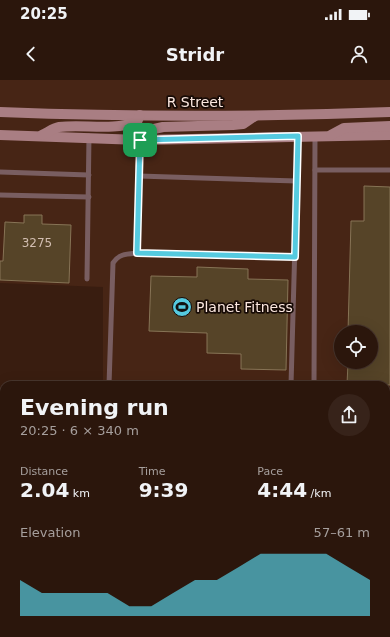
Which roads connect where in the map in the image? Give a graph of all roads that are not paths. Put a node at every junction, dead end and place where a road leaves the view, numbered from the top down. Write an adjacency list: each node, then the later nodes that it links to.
1 (0, 112): 3 (street, R Street)
2 (390, 112): 4 (street, R Street)
3 (140, 115): 4 (street, R Street); 6 (street)
4 (255, 116): 14 (street)
5 (390, 126): 12 (street)
6 (90, 127): 9 (street); 13 (lane)
7 (0, 135): 9 (street)
8 (390, 135): 12 (street)
9 (40, 136): 13 (street)
10 (298, 136): 11 (street); 14 (street); 20 (lane)
11 (315, 136): 12 (street); 15 (lane)
12 (330, 136)
13 (89, 138): 14 (street); 18 (lane)
14 (140, 140): 19 (lane)
15 (315, 170): 16 (lane); 28 (lane)
16 (390, 170)
17 (0, 172): 18 (lane)
18 (89, 175): 22 (lane)
19 (139, 176): 20 (lane); 23 (lane)
20 (297, 181): 24 (lane)
21 (0, 195): 22 (lane)
22 (88, 197): 25 (lane)
23 (137, 253): 24 (lane); 26 (lane)
24 (295, 257): 27 (lane)
25 (87, 279)
26 (109, 381)
27 (291, 381)
28 (314, 381)

